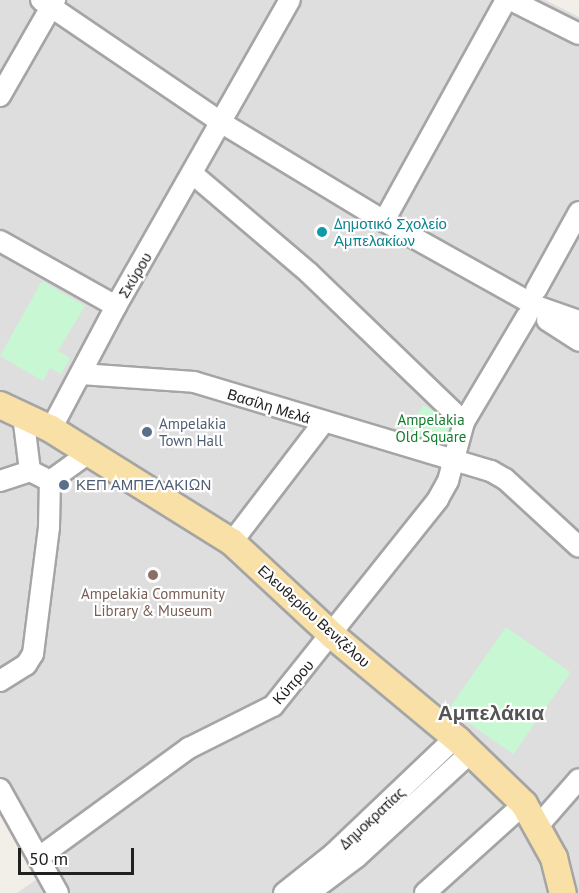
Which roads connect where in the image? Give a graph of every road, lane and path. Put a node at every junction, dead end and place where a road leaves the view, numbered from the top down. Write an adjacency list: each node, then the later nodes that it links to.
1 (290, 0): 7 (street, Σκύρου)
2 (506, 0): 10 (street)
3 (511, 0): 5 (street)
4 (49, 2): 6 (street); 7 (street)
5 (579, 34)
6 (0, 96)
7 (222, 123): 8 (street, Σκύρου); 10 (street)
8 (194, 175): 13 (street, Σκύρου); 20 (street)
9 (579, 212): 12 (street)
10 (384, 221): 16 (street)
11 (0, 241): 13 (street)
12 (536, 290)
13 (116, 306): 18 (street, Σκύρου)
14 (526, 316): 20 (street, Κύπρου)
15 (547, 320): 17 (street)
16 (579, 321)
17 (579, 341)
18 (81, 374): 21 (street, Βασίλη Μελά); 22 (street, Σκύρου)
19 (11, 410): 22 (main road, Ελευθερίου Βενιζέλου); 25 (street)
20 (464, 422): 24 (street, Κύπρου)
21 (323, 423): 24 (street, Βασίλη Μελά); 28 (street)
22 (51, 429): 23 (main road, Ελευθερίου Βενιζέλου)
23 (90, 452): 27 (street); 28 (main road, Ελευθερίου Βενιζέλου)
24 (454, 460): 29 (street, Βασίλη Μελά); 30 (street, Κύπρου)
25 (30, 471): 26 (street); 27 (street)
26 (0, 481)
27 (50, 481): 31 (street)
28 (232, 542): 30 (main road, Ελευθερίου Βενιζέλου)
29 (579, 547)
30 (332, 635): 32 (main road, Ελευθερίου Βενιζέλου); 37 (street, Κύπρου)
31 (0, 681)
32 (463, 745): 35 (main road, Ελευθερίου Βενιζέλου); 40 (street, Δημοκρατίας); 41 (street, Δημοκρατίας)
33 (579, 779): 36 (street)
34 (0, 789): 37 (street)
35 (524, 804): 36 (main road, Ελευθερίου Βενιζέλου); 38 (street)
36 (538, 826): 42 (main road, Ελευθερίου Βενιζέλου)
37 (38, 858): 39 (street)
38 (432, 891)
39 (58, 893)
40 (284, 893)
41 (309, 893)
42 (563, 893)

